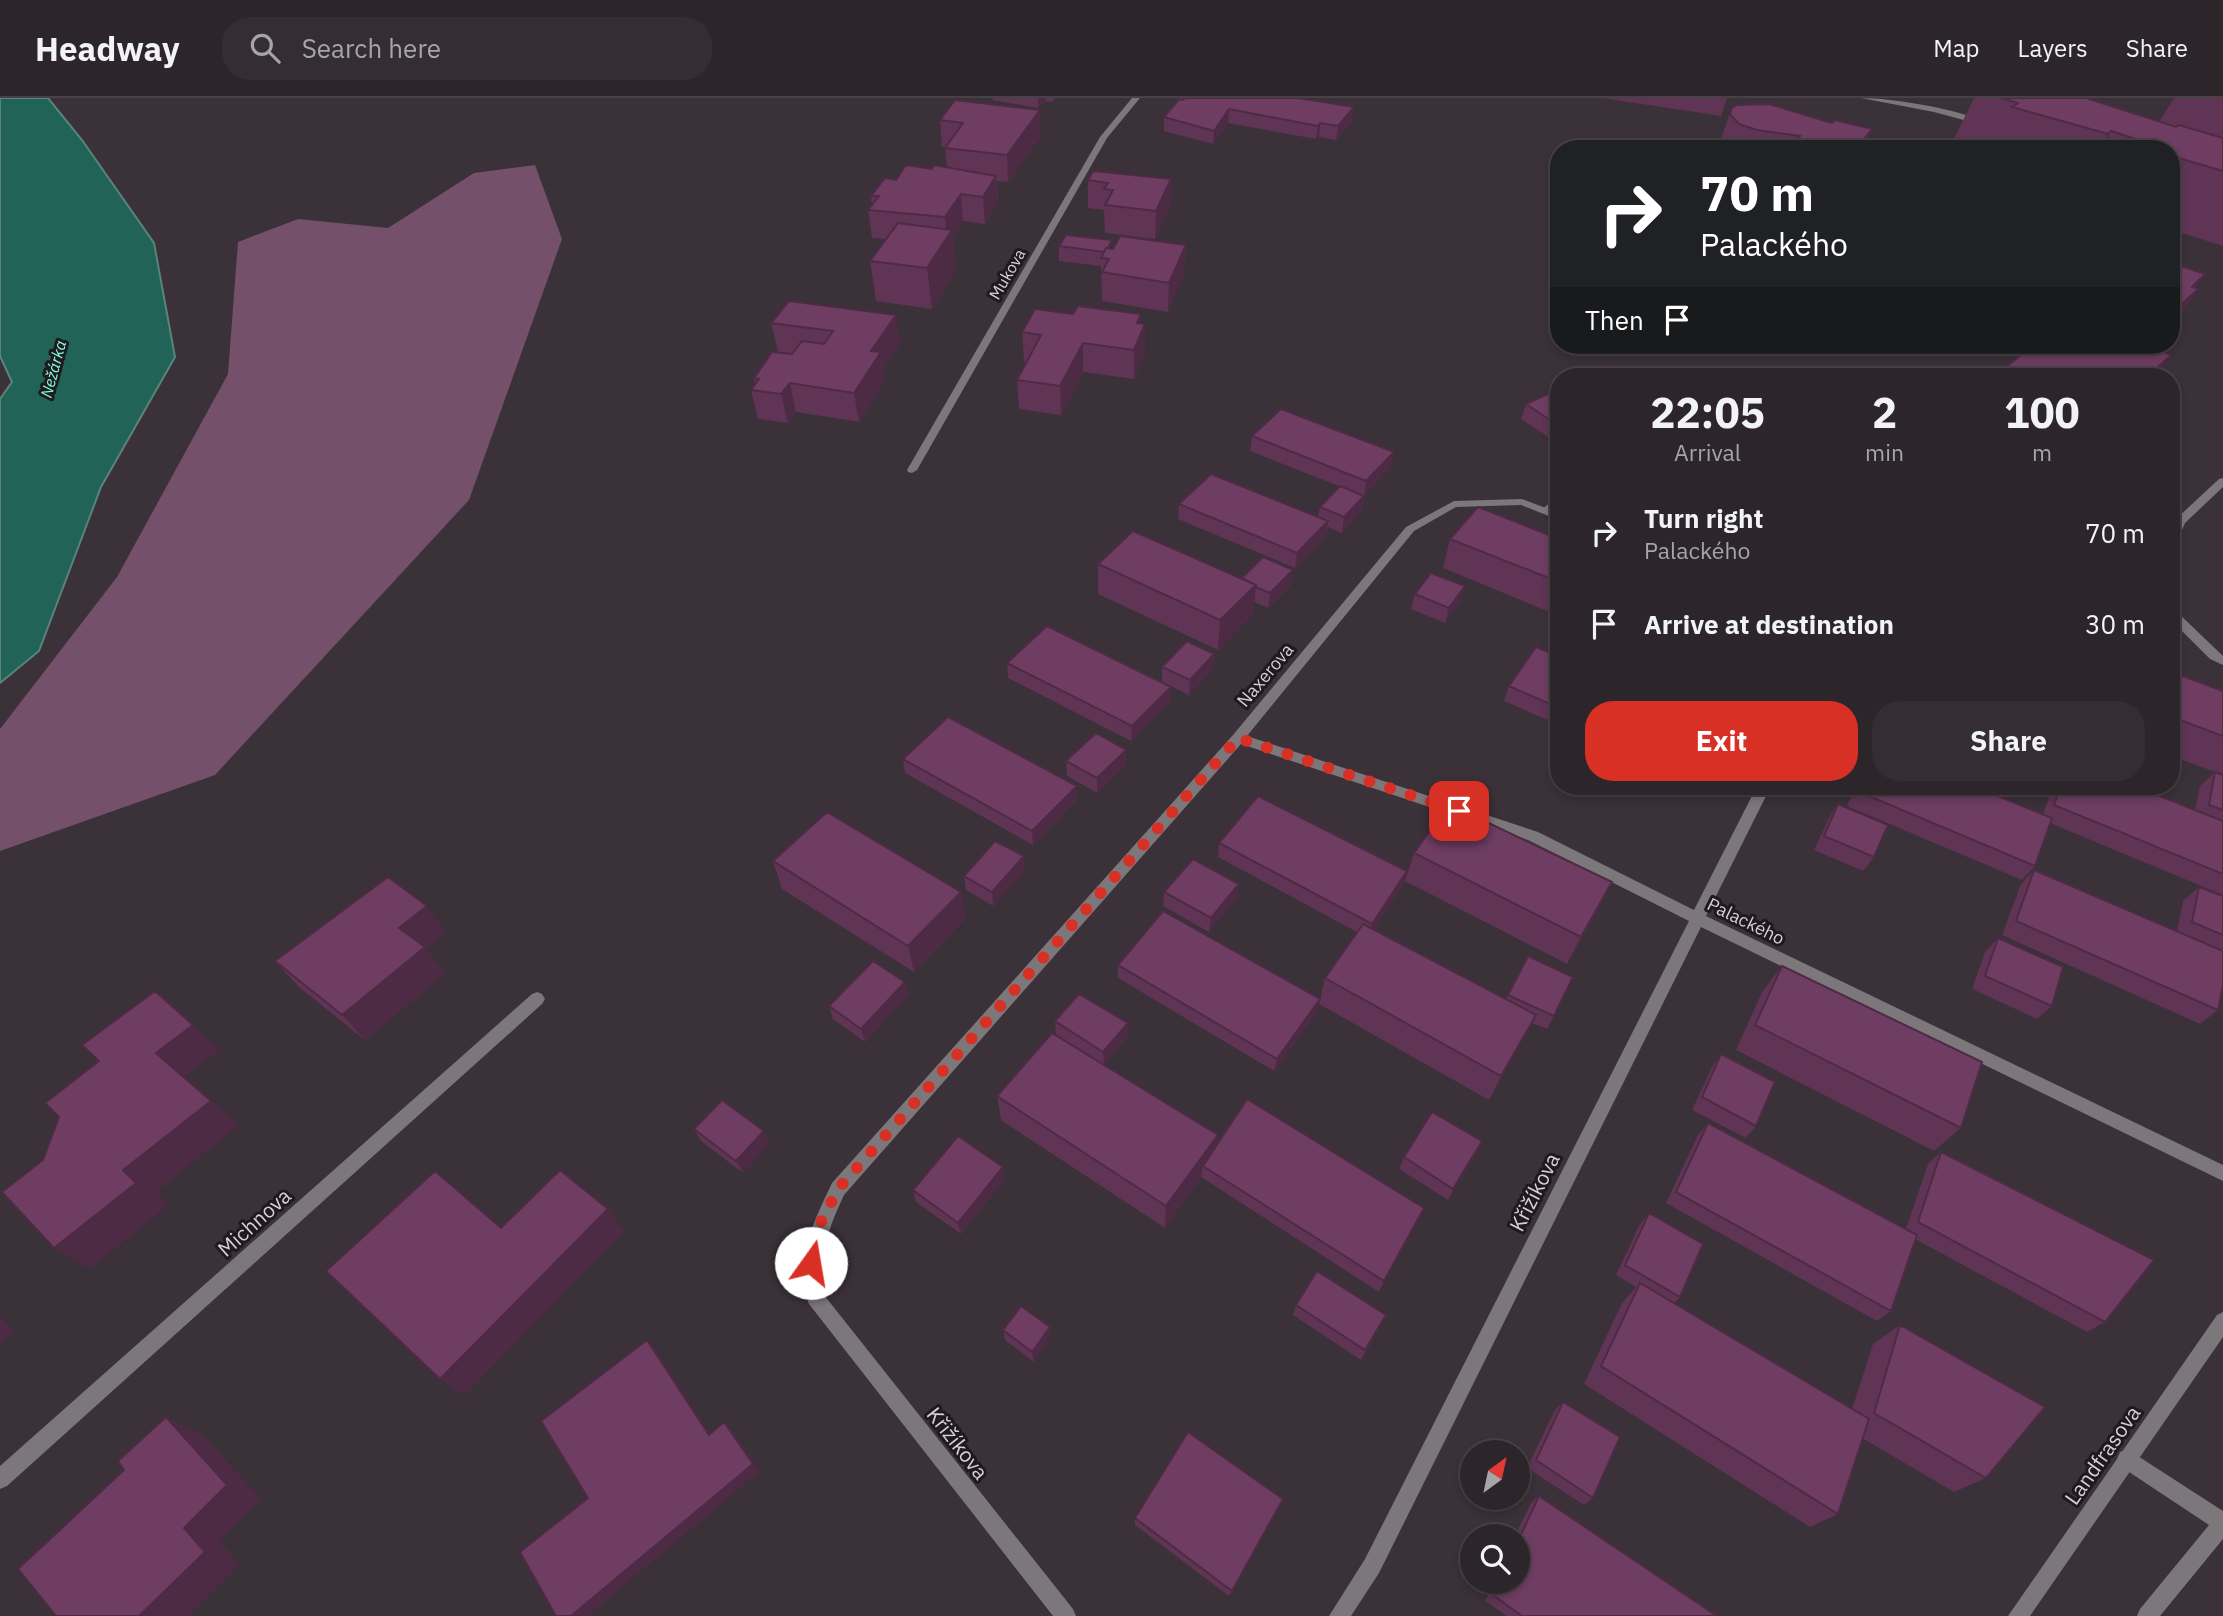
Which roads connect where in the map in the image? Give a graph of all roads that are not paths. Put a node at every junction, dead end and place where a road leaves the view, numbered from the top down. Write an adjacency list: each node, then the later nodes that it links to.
1 (1136, 98): 4 (street, Mukova)
2 (1865, 98): 3 (street)
3 (1998, 127)
4 (912, 470)
5 (2223, 481): 7 (street)
6 (1550, 513): 10 (street, Naxerova)
7 (2180, 521)
8 (2180, 622): 9 (street)
9 (2223, 661)
10 (1238, 738): 12 (street, Palackého); 15 (street, Naxerova)
11 (1759, 795): 12 (street, Křižíkova)
12 (1696, 918): 14 (street, Palackého); 21 (street, Křižíkova)
13 (537, 999): 18 (street, Michnova)
14 (2223, 1173)
15 (815, 1298): 20 (street, Křižíkova)
16 (2223, 1321): 17 (street, Landfrasova)
17 (2127, 1459): 19 (street); 22 (street, Landfrasova)
18 (0, 1479)
19 (2223, 1523): 23 (street)
20 (1066, 1616)
21 (1339, 1616)
22 (2018, 1616)
23 (2147, 1616)

